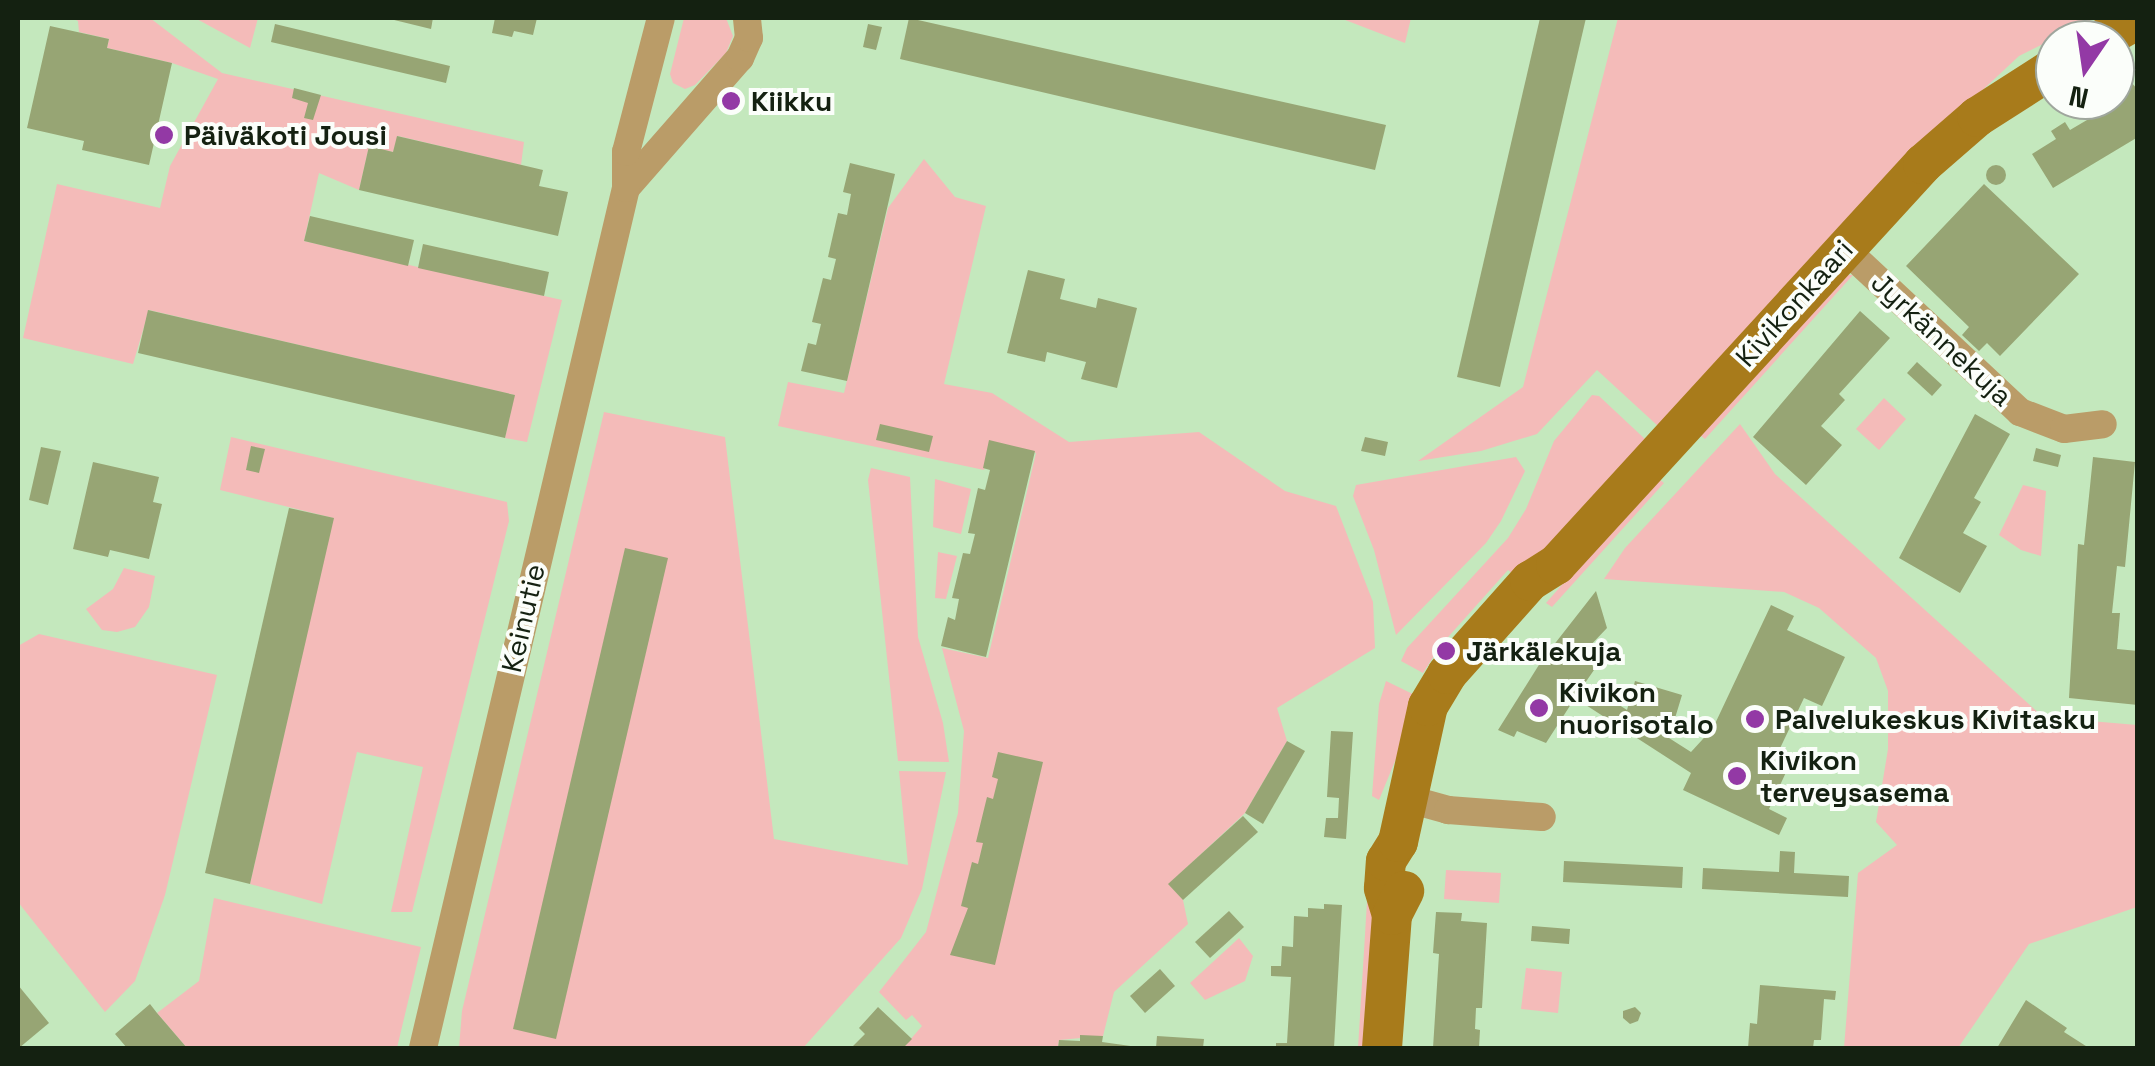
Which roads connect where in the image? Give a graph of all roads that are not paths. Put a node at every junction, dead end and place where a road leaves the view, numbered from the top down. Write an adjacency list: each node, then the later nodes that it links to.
1 (660, 18): 4 (street, Keinutie)
2 (747, 18): 4 (street, Keinutie)
3 (2035, 80): 5 (street, Kivikonkaari)
4 (626, 188): 9 (street, Keinutie)
5 (1844, 248): 6 (street, Jyrkännekuja); 7 (street, Kivikonkaari)
6 (2103, 424)
7 (1405, 798): 8 (street); 10 (street, Kivikonkaari)
8 (1542, 817)
9 (423, 1048)
10 (1382, 1048)

